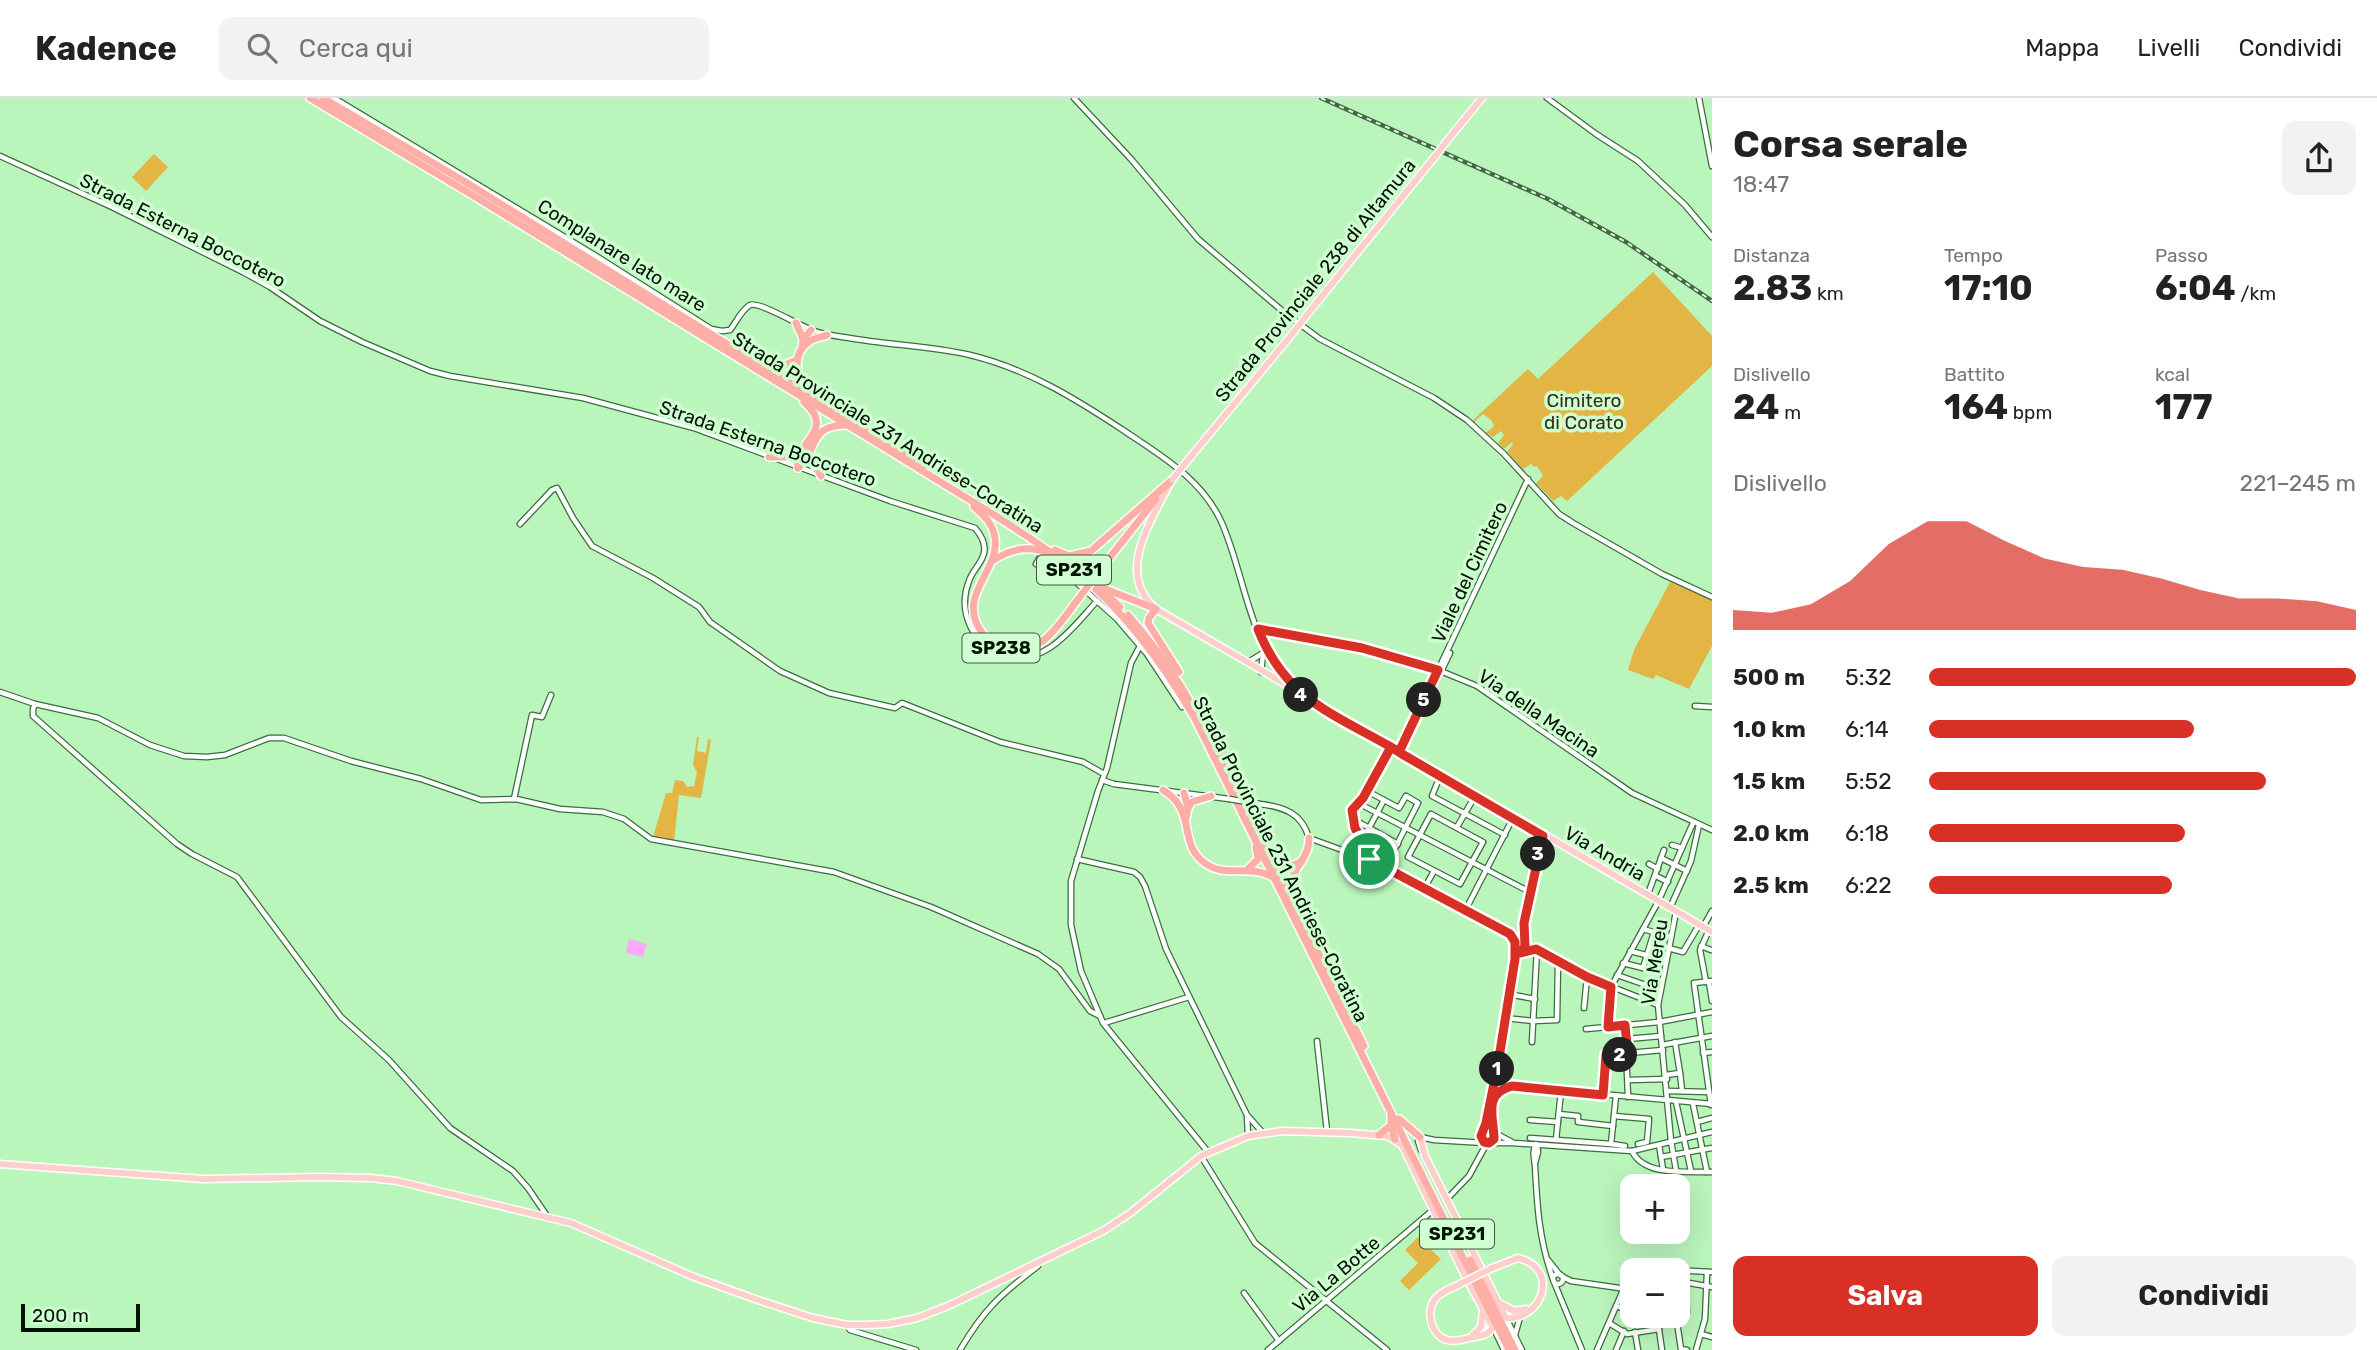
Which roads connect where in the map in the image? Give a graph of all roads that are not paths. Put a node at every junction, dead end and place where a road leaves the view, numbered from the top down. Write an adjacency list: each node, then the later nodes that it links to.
1 (310, 98): 17 (highway, Strada Provinciale 231 Andriese-Coratina / SP231)
2 (323, 98): 15 (highway, Strada Provinciale 231 Andriese-Coratina / SP231)
3 (334, 98): 11 (street, Complanare lato mare)
4 (1074, 98): 26 (street)
5 (1482, 98): 25 (main road, Strada Provinciale 238 di Altamura / SP238, bridge)
6 (1547, 98): 10 (street)
7 (1699, 98): 9 (street)
8 (0, 156): 21 (street, Strada Esterna Boccotero)
9 (1712, 166)
10 (1712, 237)
11 (796, 323): 12 (street, Complanare lato mare); 14 (highway)
12 (811, 330): 13 (street, Complanare lato mare); 14 (highway)
13 (827, 335): 14 (highway); 36 (street, Complanare lato mare)
14 (807, 340): 16 (highway)
15 (738, 350): 16 (highway); 18 (highway, Strada Provinciale 231 Andriese-Coratina / SP231)
16 (797, 360): 18 (highway)
17 (785, 386): 18 (highway, Strada Provinciale 231 Andriese-Coratina / SP231); 20 (highway)
18 (849, 422): 19 (highway); 23 (highway, Strada Provinciale 231 Andriese-Coratina / SP231); 28 (highway, Strada Provinciale 231 Andriese-Coratina / SP231)
19 (810, 447): 22 (highway); 24 (highway)
20 (801, 451): 21 (highway); 22 (highway)
21 (769, 457): 22 (street, Strada Esterna Boccotero)
22 (798, 468): 24 (street, Strada Esterna Boccotero)
23 (925, 473): 29 (highway); 31 (highway, Strada Provinciale 231 Andriese-Coratina / SP231)
24 (821, 476): 34 (street, Strada Esterna Boccotero)
25 (1172, 480): 28 (highway); 29 (highway, SP238, bridge); 35 (main road, Strada Provinciale 238 di Altamura)
26 (1529, 480): 33 (street); 42 (street, Viale del Cimitero)
27 (520, 524): 53 (street)
28 (1042, 543): 32 (highway, Strada Provinciale 231 Andriese-Coratina / SP231)
29 (991, 562): 31 (highway)
30 (1036, 564): 34 (street)
31 (1080, 575): 75 (highway, Strada Provinciale 231 Andriese-Coratina / SP231)
32 (1098, 586): 35 (highway); 56 (highway, Strada Provinciale 231 Andriese-Coratina / SP231)
33 (1712, 597)
34 (1097, 601): 38 (street)
35 (1156, 609): 41 (main road, Via Andria); 56 (highway)
36 (1258, 629): 37 (street, Complanare lato mare); 42 (street, Via della Macina)
37 (1264, 645): 39 (street); 40 (street, Complanare lato mare)
38 (1140, 646): 49 (street); 53 (street)
39 (1263, 653): 41 (street); 43 (street)
40 (1270, 657): 43 (street); 46 (street, Complanare lato mare)
41 (1247, 663): 43 (main road, Via Andria)
42 (1440, 671): 52 (street, Viale del Cimitero); 70 (street, Via della Macina)
43 (1261, 672): 46 (main road, Via Andria)
44 (0, 692): 47 (street)
45 (551, 695): 62 (street)
46 (1302, 696): 51 (main road, Via Andria)
47 (36, 704): 62 (street); 232 (street)
48 (1695, 706): 50 (street)
49 (1182, 707)
50 (1712, 707)
51 (1391, 747): 52 (main road, Via Andria); 58 (street)
52 (1400, 753): 54 (main road, Via Andria)
53 (1104, 774): 55 (street)
54 (1440, 775): 61 (main road, Via Andria); 67 (street)
55 (1102, 780): 57 (street); 85 (street)
56 (1231, 782): 75 (highway, Strada Provinciale 231 Andriese-Coratina / SP231)
57 (1163, 790): 59 (street); 65 (highway)
58 (1367, 791): 63 (street); 64 (street)
59 (1184, 793): 60 (street); 65 (highway)
60 (1211, 796): 65 (highway); 79 (street, bridge)
61 (1475, 796): 67 (street); 68 (main road, Via Andria)
62 (514, 799): 139 (street)
63 (1384, 800): 66 (street); 73 (street)
64 (1358, 803): 66 (street); 69 (street)
65 (1184, 806): 92 (highway)
66 (1377, 813): 72 (street); 73 (street)
67 (1465, 813): 71 (street); 77 (street)
68 (1513, 818): 77 (street); 78 (main road, Via Andria)
69 (1353, 819): 72 (street); 86 (street)
70 (1696, 824): 74 (street, Via della Macina); 82 (street); 96 (street, Via Mereu)
71 (1457, 827): 76 (street); 88 (street)
72 (1369, 828): 80 (street)
73 (1406, 828): 76 (street); 80 (street)
74 (1712, 830)
75 (1256, 833): 87 (highway); 92 (highway); 98 (highway, Strada Provinciale 231 Andriese-Coratina / SP231); 102 (highway, Strada Provinciale 231 Andriese-Coratina / SP231)
76 (1420, 835): 88 (street); 95 (street)
77 (1505, 835): 94 (street)
78 (1543, 836): 101 (street); 103 (main road, Via Andria)
79 (1309, 838): 86 (street); 87 (highway)
80 (1398, 844): 91 (street)
81 (1672, 845): 82 (street)
82 (1682, 849): 90 (street)
83 (1664, 850): 84 (street)
84 (1661, 858): 90 (street); 93 (street)
85 (1077, 859): 132 (street); 139 (street)
86 (1369, 859): 91 (street)
87 (1302, 861): 102 (highway)
88 (1473, 864): 94 (street); 95 (street)
89 (1649, 864): 93 (street)
90 (1675, 865): 96 (street); 99 (street)
91 (1386, 866): 100 (street)
92 (1247, 869): 98 (highway)
93 (1658, 869): 97 (street)
94 (1487, 870): 101 (street); 105 (street)
95 (1434, 871): 100 (street)
96 (1687, 871): 106 (street, Via Mereu)
97 (1656, 876): 99 (street); 103 (street)
98 (1275, 878): 177 (highway, Strada Provinciale 231 Andriese-Coratina / SP231)
99 (1668, 882): 104 (street)
100 (1425, 887): 105 (street)
101 (1530, 892): 113 (street)
102 (1290, 895): 182 (highway, Strada Provinciale 231 Andriese-Coratina / SP231)
103 (1647, 895): 104 (main road, Via Andria)
104 (1658, 902): 106 (main road, Via Andria); 108 (street)
105 (1466, 909): 111 (street)
106 (1673, 910): 109 (main road, Via Andria); 112 (street, Via Mereu)
107 (1712, 911): 109 (street)
108 (1643, 929): 110 (street); 119 (street)
109 (1706, 929): 114 (street); 115 (street)
110 (1654, 932): 112 (street); 120 (street)
111 (1510, 934): 113 (street); 118 (street)
112 (1670, 937): 115 (street, Via Mereu)
113 (1523, 941): 116 (street); 118 (street)
114 (1701, 946): 117 (street); 128 (street)
115 (1668, 948): 121 (street, Via Mereu)
116 (1536, 949): 118 (street); 122 (street); 133 (street)
117 (1712, 950)
118 (1517, 951): 131 (street)
119 (1630, 951): 120 (street); 123 (street)
120 (1647, 956): 121 (street); 124 (street)
121 (1666, 960): 125 (street, Via Mereu)
122 (1558, 961): 127 (street); 141 (street)
123 (1623, 963): 124 (street); 126 (street)
124 (1643, 968): 125 (street)
125 (1663, 973): 130 (street, Via Mereu)
126 (1617, 975): 129 (street); 130 (street)
127 (1587, 977): 129 (street); 136 (street)
128 (1709, 982): 134 (street); 138 (street)
129 (1611, 987): 135 (street); 145 (street)
130 (1660, 990): 135 (street, Via Mereu)
131 (1508, 994): 133 (street); 140 (street)
132 (1189, 997): 143 (street); 179 (street)
133 (1535, 999): 141 (street)
134 (1712, 1000)
135 (1658, 1005): 142 (street, Via Mereu)
136 (1584, 1008)
137 (1712, 1012): 138 (street)
138 (1698, 1015): 142 (street); 149 (street)
139 (1100, 1016): 143 (street)
140 (1505, 1018): 141 (street); 158 (street)
141 (1535, 1021): 152 (street)
142 (1659, 1022): 144 (street); 147 (street, Via Mereu)
143 (1103, 1023): 217 (street)
144 (1625, 1025): 145 (street); 150 (street)
145 (1608, 1027): 146 (street)
146 (1586, 1029)
147 (1661, 1035): 150 (street); 154 (street, Via Mereu)
148 (1712, 1036): 149 (street)
149 (1701, 1038): 153 (street); 156 (street)
150 (1627, 1039): 157 (street)
151 (1317, 1041): 188 (street)
152 (1532, 1042)
153 (1675, 1042): 154 (street); 160 (street)
154 (1662, 1048): 157 (street); 161 (street, Via Mereu)
155 (1712, 1052): 156 (street)
156 (1703, 1053): 159 (street)
157 (1628, 1055): 162 (street); 170 (street)
158 (1498, 1064): 164 (street); 165 (street)
159 (1709, 1067): 163 (street)
160 (1680, 1073): 161 (street); 168 (street)
161 (1666, 1077): 162 (street); 167 (street, Via Mereu)
162 (1629, 1080): 172 (street)
163 (1710, 1081): 169 (street)
164 (1493, 1084): 165 (street); 165 (street); 189 (street)
165 (1502, 1085): 166 (street); 190 (street)
166 (1561, 1091): 170 (street); 178 (street)
167 (1668, 1091): 168 (street); 173 (street, Via Mereu)
168 (1682, 1091): 169 (street)
169 (1709, 1092): 176 (street)
170 (1603, 1095): 171 (street)
171 (1616, 1096): 172 (street); 180 (street)
172 (1628, 1097): 173 (street)
173 (1668, 1102): 174 (street); 202 (street, Via Mereu)
174 (1676, 1102): 175 (street); 198 (street)
175 (1693, 1104): 176 (street); 185 (street)
176 (1712, 1105)
177 (1390, 1109): 186 (highway); 275 (highway, Strada Provinciale 231 Andriese-Coratina / SP231)
178 (1559, 1114): 184 (street); 187 (street)
179 (1247, 1115): 192 (street); 195 (street)
180 (1614, 1116): 187 (street); 209 (street)
181 (1712, 1118): 185 (street)
182 (1399, 1119): 196 (highway); 276 (highway, Strada Provinciale 231 Andriese-Coratina / SP231)
183 (1530, 1120): 184 (street)
184 (1558, 1122): 201 (street)
185 (1697, 1122): 194 (street)
186 (1391, 1125): 193 (highway); 199 (highway)
187 (1613, 1126): 208 (street)
188 (1327, 1131): 192 (main road); 193 (main road)
189 (1483, 1132): 190 (street); 203 (street); 204 (street)
190 (1493, 1132): 204 (street); 205 (street)
191 (1712, 1132): 194 (street)
192 (1262, 1133): 195 (main road)
193 (1379, 1135): 199 (main road)
194 (1700, 1135): 198 (street); 215 (street)
195 (1248, 1136): 217 (main road)
196 (1420, 1137): 200 (street); 213 (main road); 222 (street)
197 (1530, 1138): 201 (street)
198 (1685, 1138): 202 (street); 218 (street)
199 (1395, 1139): 231 (main road)
200 (1434, 1140): 203 (street); 213 (street)
201 (1556, 1140): 208 (street)
202 (1671, 1141): 211 (street); 220 (street, Via Mereu)
203 (1463, 1142): 204 (street)
204 (1487, 1143): 205 (street); 230 (street)
205 (1513, 1143): 206 (street)
206 (1525, 1143): 207 (street); 219 (street)
207 (1536, 1144): 210 (street); 219 (street)
208 (1611, 1144): 212 (street)
209 (1638, 1144)
210 (1551, 1145): 216 (street); 219 (street)
211 (1659, 1145): 216 (street); 223 (street)
212 (1625, 1146)
213 (1423, 1147): 222 (main road)
214 (1712, 1148): 215 (street)
215 (1703, 1149): 218 (street); 225 (street)
216 (1632, 1151): 226 (street)
217 (1208, 1152): 221 (main road)
218 (1688, 1152): 220 (street); 228 (street)
219 (1536, 1154): 238 (street)
220 (1674, 1155): 223 (street); 227 (street, Via Mereu)
221 (1201, 1156): 235 (main road); 244 (street)
222 (1425, 1156): 230 (main road)
223 (1661, 1157): 226 (street)
224 (0, 1164): 232 (main road)
225 (1709, 1164): 229 (street)
226 (1663, 1170): 227 (street)
227 (1676, 1170): 228 (street)
228 (1691, 1171): 229 (street)
229 (1709, 1172)
230 (1447, 1199): 245 (main road)
231 (1434, 1209): 233 (street, Via La Botte); 234 (main road)
232 (547, 1217): 256 (main road)
233 (1423, 1220): 234 (street); 244 (street, Via La Botte)
234 (1439, 1220): 249 (main road)
235 (1038, 1262): 256 (main road); 271 (street)
236 (1690, 1271): 237 (street)
237 (1709, 1272): 240 (street)
238 (1559, 1280): 241 (street); 278 (street)
239 (1690, 1283): 240 (street)
240 (1709, 1286): 250 (street)
241 (1620, 1287)
242 (1244, 1293): 268 (street)
243 (1620, 1297): 246 (street)
244 (1326, 1301): 268 (street, Via La Botte); 273 (street)
245 (1498, 1302): 251 (main road); 254 (main road)
246 (1616, 1306): 248 (street); 255 (street)
247 (1531, 1307): 251 (main road); 253 (main road); 267 (main road, bridge)
248 (1620, 1307)
249 (1483, 1308): 257 (main road); 258 (main road)
250 (1705, 1309): 252 (street); 263 (street)
251 (1514, 1311): 254 (street)
252 (1712, 1311)
253 (1520, 1317): 254 (main road); 265 (street)
254 (1506, 1318): 265 (street)
255 (1609, 1323): 261 (street); 279 (street)
256 (847, 1325): 270 (street)
257 (1481, 1327): 258 (street); 267 (main road)
258 (1493, 1327): 264 (main road); 269 (street)
259 (1679, 1328): 283 (street)
260 (1659, 1329): 262 (street); 282 (street)
261 (1624, 1331): 262 (street); 280 (street)
262 (1635, 1332): 281 (street)
263 (1701, 1334): 266 (street); 284 (street)
264 (1485, 1336): 267 (main road); 269 (street)
265 (1515, 1336): 277 (street)
266 (1712, 1337)
267 (1470, 1338)
268 (1279, 1341): 272 (street, Via La Botte)
269 (1500, 1342): 274 (street)
270 (916, 1350)
271 (960, 1350)
272 (1268, 1350)
273 (1387, 1350)
274 (1504, 1350)
275 (1509, 1350)
276 (1515, 1350)
277 (1522, 1350)
278 (1582, 1350)
279 (1597, 1350)
280 (1616, 1350)
281 (1638, 1350)
282 (1662, 1350)
283 (1687, 1350)
284 (1696, 1350)

